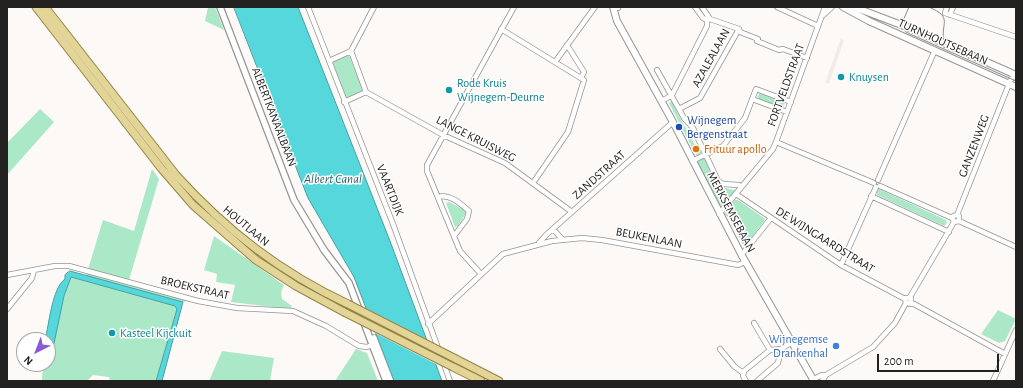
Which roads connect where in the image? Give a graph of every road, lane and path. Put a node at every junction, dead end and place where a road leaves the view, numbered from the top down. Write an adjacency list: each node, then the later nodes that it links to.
1 (36, 7): 85 (main road, HOUTLAAN, bridge)
2 (45, 7): 85 (main road, HOUTLAAN, bridge)
3 (220, 7): 80 (street, ALBERTKANAALBAAN)
4 (308, 7): 31 (street, VAARTDIJK)
5 (374, 7): 29 (street)
6 (514, 7): 24 (street)
7 (595, 7): 27 (street)
8 (616, 7): 42 (main road, MERKSEMSEBAAN)
9 (695, 7): 21 (street)
10 (702, 7): 21 (street)
11 (777, 7): 23 (street)
12 (825, 7): 20 (street, FORTVELDSTRAAT)
13 (832, 7): 20 (street, FORTVELDSTRAAT)
14 (843, 7): 22 (main road, TURNHOUTSEBAAN)
15 (854, 7): 18 (main road, TURNHOUTSEBAAN)
16 (947, 7): 19 (street)
17 (953, 7): 19 (street)
18 (872, 14): 22 (main road); 34 (main road, TURNHOUTSEBAAN)
19 (950, 15): 26 (street)
20 (822, 16): 23 (street, FORTVELDSTRAAT)
21 (709, 20): 25 (street); 39 (street)
22 (869, 21): 28 (main road, TURNHOUTSEBAAN)
23 (818, 26): 30 (street, FORTVELDSTRAAT)
24 (501, 29): 32 (street); 47 (street)
25 (739, 29): 30 (street); 44 (street, AZALEALAAN)
26 (1016, 36)
27 (567, 45): 32 (street); 35 (street)
28 (935, 50): 36 (main road, TURNHOUTSEBAAN); 52 (street)
29 (351, 51): 31 (street); 38 (street)
30 (807, 58): 43 (street, FORTVELDSTRAAT)
31 (329, 61): 41 (street, VAARTDIJK)
32 (555, 62): 35 (street)
33 (657, 70): 39 (street, MERKSEMSEBAAN)
34 (1016, 75): 36 (street, TURNHOUTSEBAAN)
35 (582, 79): 51 (street)
36 (1009, 84): 37 (main road, TURNHOUTSEBAAN); 60 (street, GANZENWEG)
37 (1016, 87)
38 (366, 92): 41 (street); 47 (street, LANGE KRUISWEG)
39 (672, 95): 42 (street); 44 (street, MERKSEMSEBAAN)
40 (752, 99): 43 (street); 45 (street); 49 (street)
41 (344, 102): 76 (street, VAARTDIJK)
42 (662, 102): 46 (main road, MERKSEMSEBAAN)
43 (791, 102): 45 (street, FORTVELDSTRAAT)
44 (679, 109): 49 (street, MERKSEMSEBAAN)
45 (787, 112): 48 (street, FORTVELDSTRAAT)
46 (673, 122): 50 (main road, MERKSEMSEBAAN); 57 (street, ZANDSTRAAT)
47 (443, 135): 51 (street, LANGE KRUISWEG); 56 (street)
48 (776, 142): 52 (street); 54 (street, FORTVELDSTRAAT)
49 (706, 154): 50 (street); 53 (street, MERKSEMSEBAAN)
50 (692, 161): 58 (main road, MERKSEMSEBAAN)
51 (533, 183): 57 (street, LANGE KRUISWEG)
52 (877, 184): 55 (street); 60 (street)
53 (739, 185)
54 (736, 194): 58 (street, FORTVELDSTRAAT); 59 (street, DE WIJNGAARDSTRAAT)
55 (871, 196): 62 (street); 69 (street)
56 (438, 197): 63 (street); 63 (street)
57 (572, 212): 61 (street, ZANDSTRAAT)
58 (719, 214): 67 (main road, MERKSEMSEBAAN)
59 (771, 218): 67 (street); 69 (street, DE WIJNGAARDSTRAAT)
60 (955, 221): 62 (street); 66 (street)
61 (553, 229): 64 (street); 65 (street, ZANDSTRAAT)
62 (949, 232): 73 (street)
63 (454, 236): 71 (street)
64 (562, 239): 65 (street, ZANDSTRAAT); 68 (street, BEUKENLAAN)
65 (539, 243): 71 (street, ZANDSTRAAT)
66 (1016, 248)
67 (741, 254): 68 (main road, MERKSEMSEBAAN)
68 (745, 262): 79 (main road, MERKSEMSEBAAN)
69 (841, 265): 73 (street, DE WIJNGAARDSTRAAT)
70 (34, 270): 72 (street, BROEKSTRAAT); 74 (street); 80 (street, BROEKSTRAAT)
71 (481, 274): 76 (street, ZANDSTRAAT)
72 (7, 275)
73 (907, 302): 84 (street, DE WIJNGAARDSTRAAT); 87 (street)
74 (7, 309)
75 (754, 323): 82 (street)
76 (428, 324): 91 (street, VAARTDIJK)
77 (1016, 330): 84 (street)
78 (374, 337): 90 (street)
79 (792, 342): 83 (street); 88 (main road, MERKSEMSEBAAN)
80 (372, 344): 89 (street, ALBERTKANAALBAAN)
81 (720, 350): 86 (street)
82 (770, 350): 83 (street); 86 (street)
83 (781, 350): 95 (street)
84 (1005, 354): 97 (street)
85 (455, 363): 92 (main road, HOUTLAAN); 93 (main road, HOUTLAAN)
86 (743, 373): 94 (street)
87 (826, 375): 88 (street); 96 (street)
88 (814, 380)
89 (386, 381)
90 (391, 381)
91 (450, 381)
92 (481, 381)
93 (499, 381)
94 (746, 381)
95 (757, 381)
96 (822, 381)
97 (993, 381)

